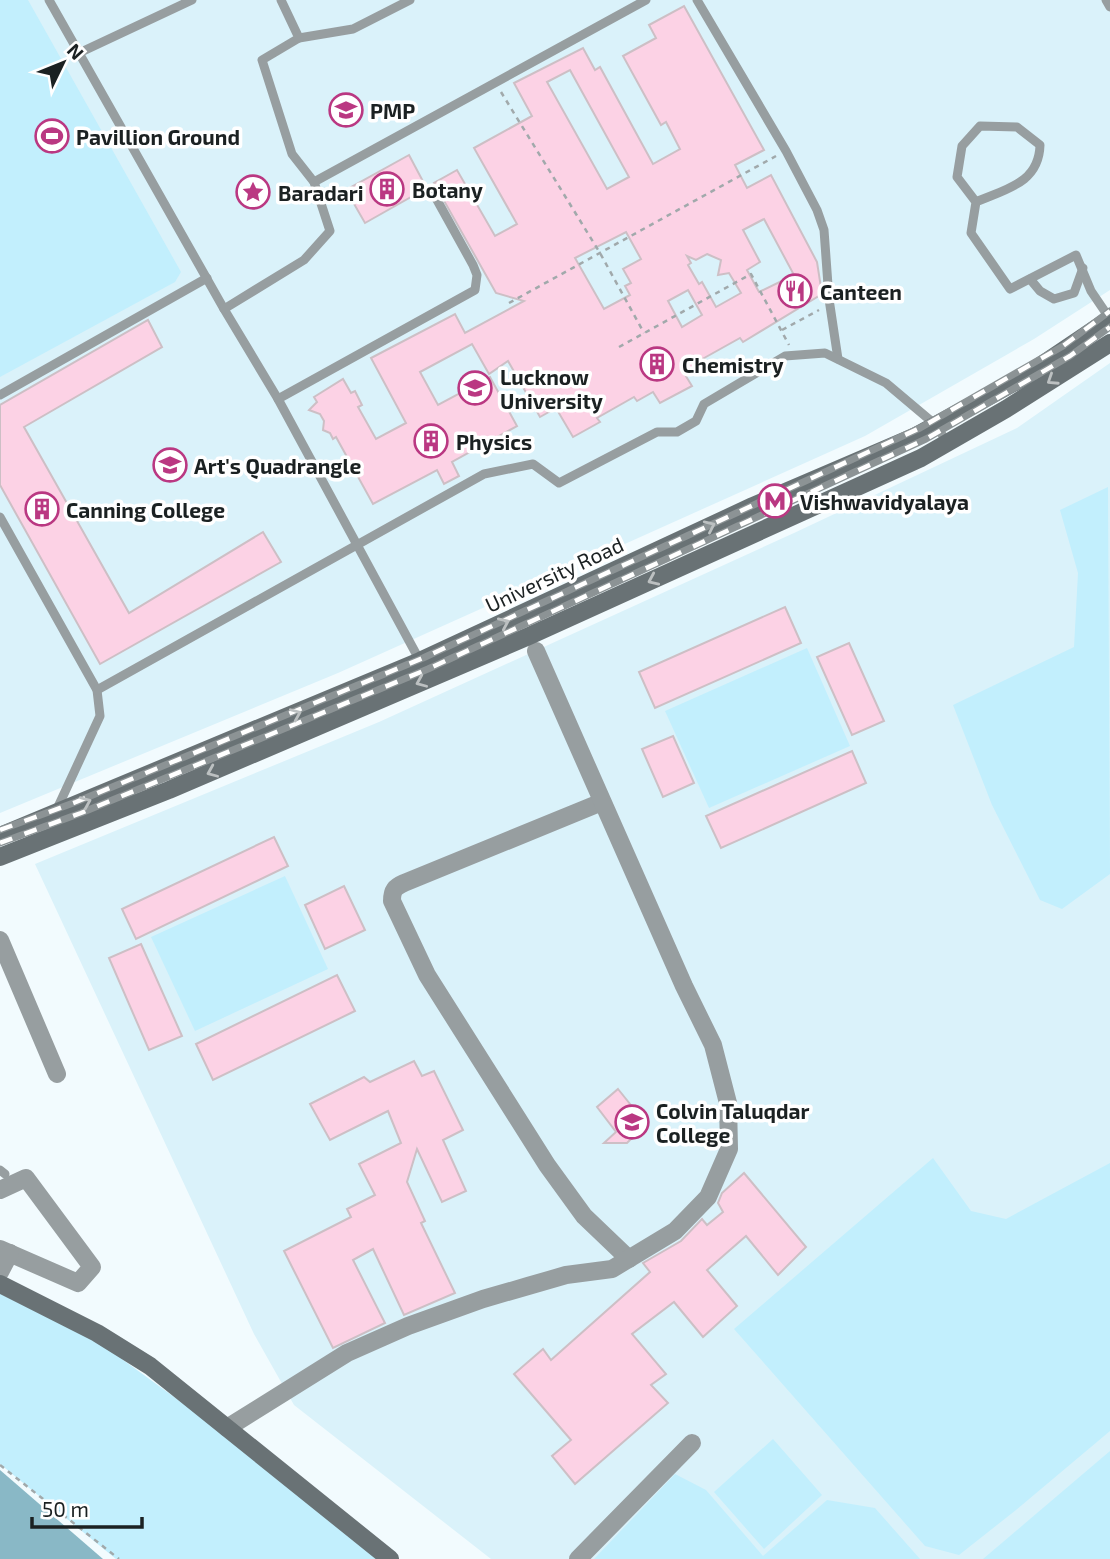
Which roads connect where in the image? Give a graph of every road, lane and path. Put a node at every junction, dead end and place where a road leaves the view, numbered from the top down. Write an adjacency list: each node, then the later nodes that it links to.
1 (50, 0): 10 (lane)
2 (192, 0): 10 (lane)
3 (281, 0): 9 (lane)
4 (410, 0): 9 (lane)
5 (646, 0): 11 (lane)
6 (697, 0): 12 (lane)
7 (1106, 0): 8 (lane)
8 (1110, 8)
9 (299, 38): 13 (lane)
10 (79, 53): 18 (lane)
11 (496, 84): 13 (lane); 16 (path)
12 (786, 151): 16 (path); 21 (lane)
13 (314, 182): 22 (lane)
14 (432, 191): 31 (lane)
15 (976, 202): 15 (lane); 19 (lane)
16 (600, 253): 20 (path); 25 (path)
17 (1083, 268): 19 (lane); 19 (lane); 23 (lane)
18 (207, 278): 22 (lane); 30 (lane)
19 (1030, 279)
20 (509, 303)
21 (830, 304): 24 (path); 29 (lane)
22 (224, 309): 31 (lane)
23 (1110, 319): 32 (main road, University Road)
24 (782, 330): 25 (path); 28 (path)
25 (644, 333): 27 (path)
26 (1110, 343): 33 (main road, one-way to 33)
27 (619, 347)
28 (794, 355): 29 (lane); 35 (lane)
29 (838, 359): 32 (lane)
30 (0, 396)
31 (278, 399): 35 (lane)
32 (936, 426): 33 (lane); 37 (main road, University Road, one-way to 32)
33 (947, 443): 36 (main road, one-way to 36)
34 (0, 517): 38 (lane)
35 (355, 544): 37 (lane); 38 (lane)
36 (532, 644): 39 (street); 42 (main road, one-way to 42)
37 (420, 661): 40 (main road, University Road, one-way to 37)
38 (97, 690): 40 (lane)
39 (602, 802): 48 (street); 48 (street)
40 (48, 818): 41 (main road, University Road); 42 (main road)
41 (0, 836)
42 (47, 838): 43 (main road)
43 (0, 857)
44 (0, 940): 45 (street)
45 (57, 1074)
46 (2, 1178): 47 (street)
47 (5, 1251): 49 (street)
48 (629, 1259): 51 (street)
49 (0, 1272)
50 (0, 1284): 51 (main road)
51 (227, 1428): 55 (main road)
52 (692, 1443): 56 (street)
53 (0, 1465): 54 (path)
54 (119, 1559)
55 (390, 1559)
56 (578, 1559)

